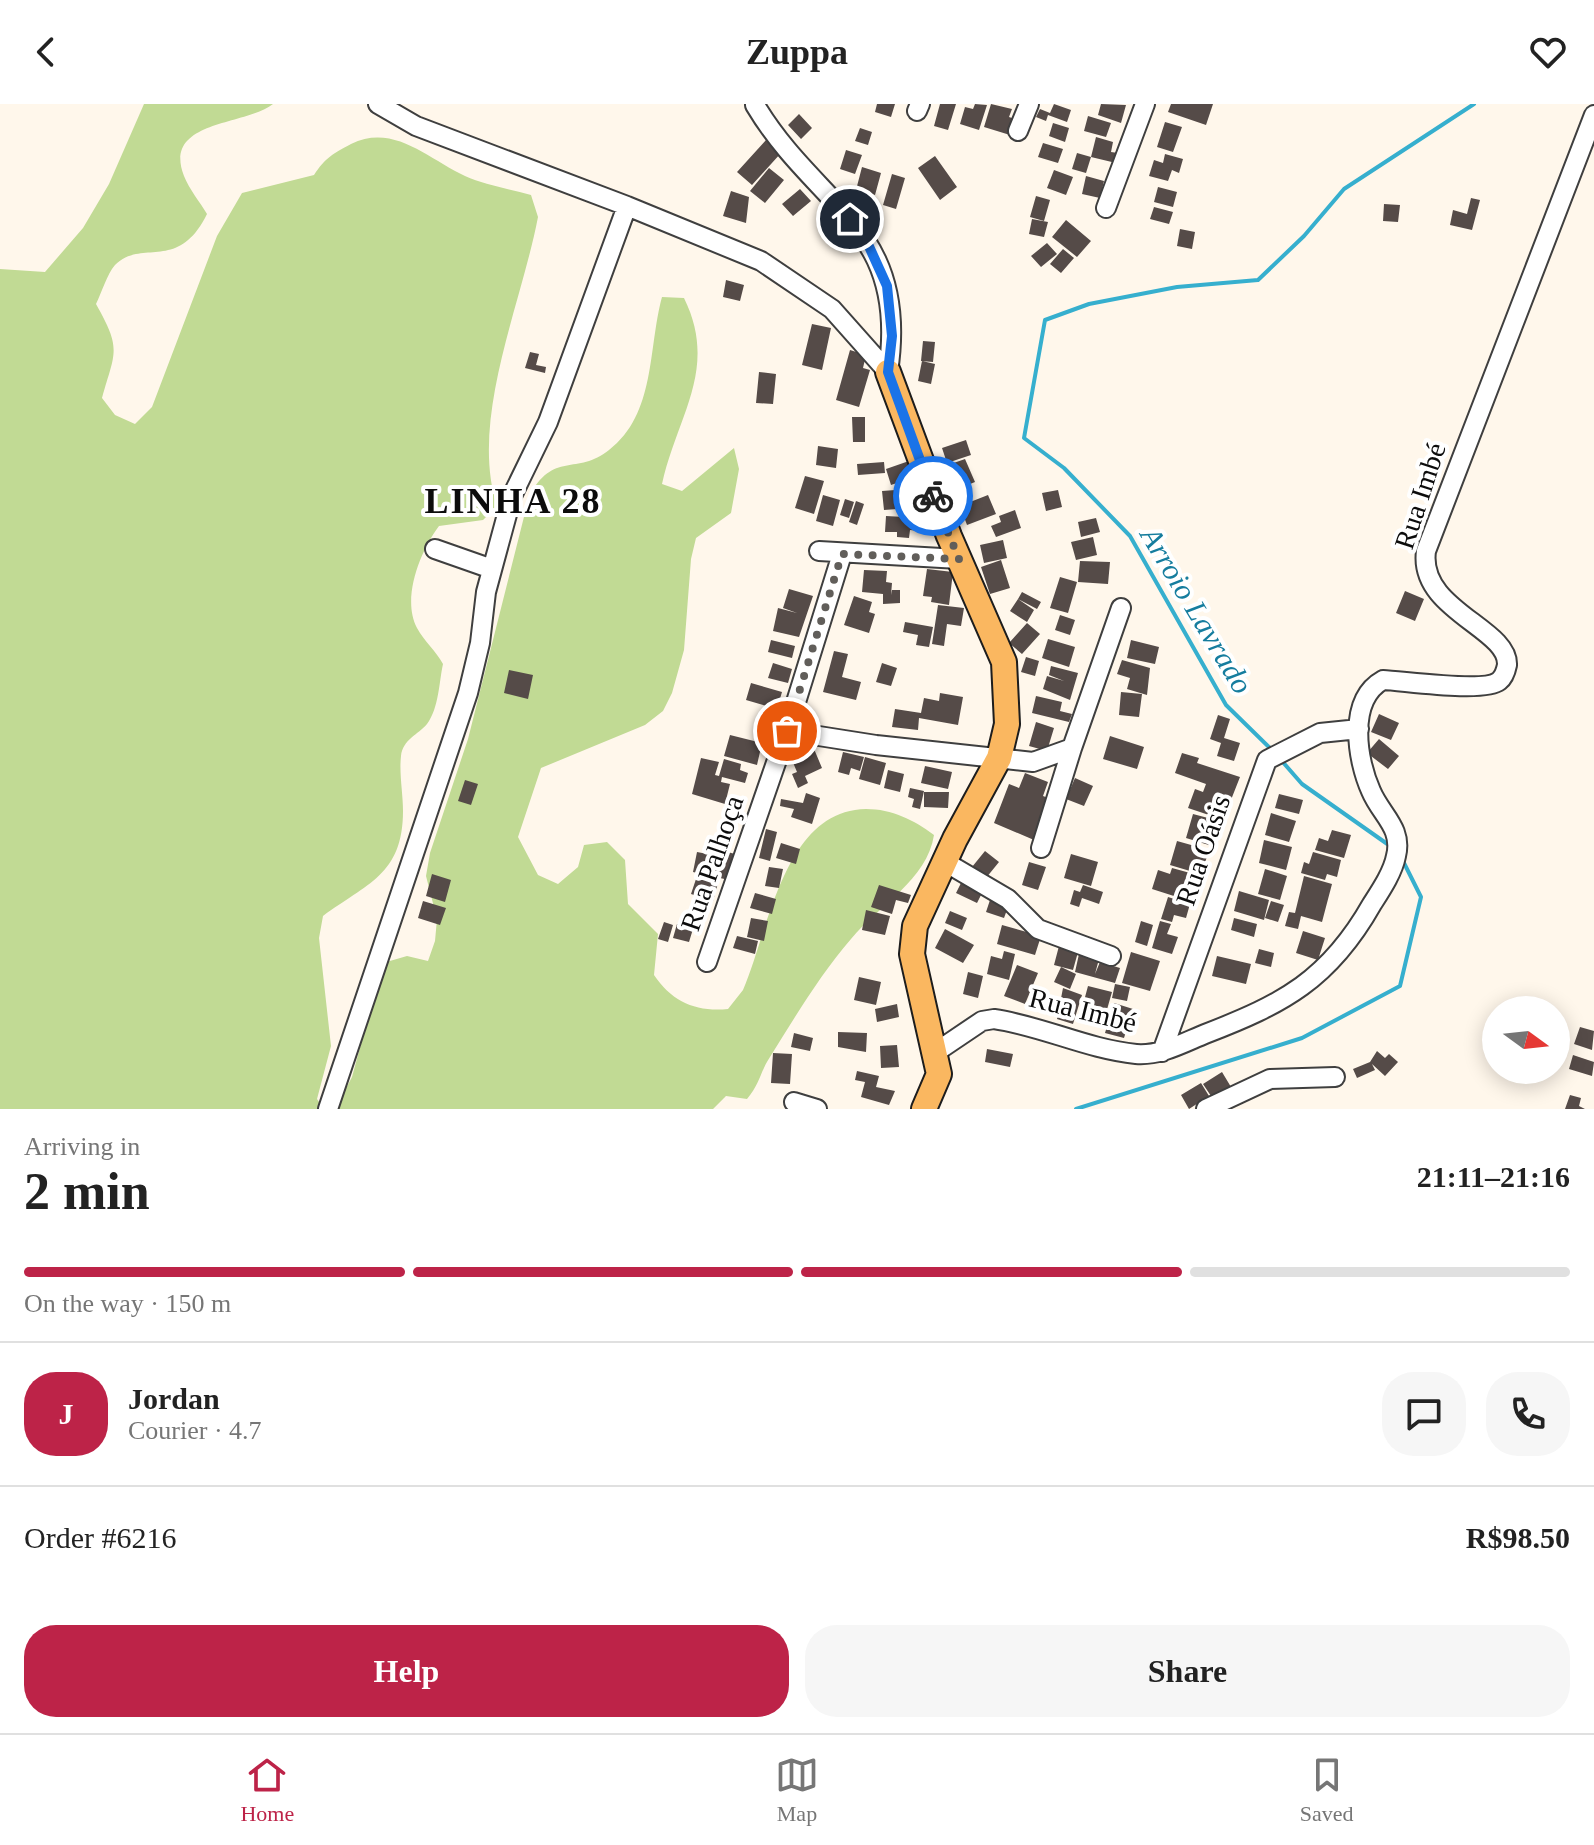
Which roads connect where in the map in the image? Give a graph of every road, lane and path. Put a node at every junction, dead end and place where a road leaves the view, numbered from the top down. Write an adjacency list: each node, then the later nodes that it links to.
1 (378, 104): 7 (street)
2 (752, 104): 9 (street)
3 (1029, 104): 6 (street)
4 (1145, 104): 8 (street)
5 (1594, 115): 16 (street, Rua Imbé)
6 (1018, 131)
7 (627, 206): 9 (street); 14 (street)
8 (1106, 208)
9 (888, 372): 13 (main road)
10 (435, 549): 14 (street)
11 (819, 551): 12 (street)
12 (842, 554): 13 (street); 17 (street, Rua Palhoça)
13 (959, 559): 19 (main road)
14 (492, 569): 28 (street)
15 (1121, 608): 18 (street)
16 (1359, 729): 24 (street, Rua Oásis); 24 (street, Rua Imbé)
17 (787, 731): 19 (street); 23 (street, Rua Palhoça)
18 (1072, 748): 19 (street); 20 (street)
19 (999, 758): 21 (main road)
20 (1041, 848)
21 (945, 862): 22 (street); 25 (main road)
22 (1111, 956)
23 (707, 962)
24 (1162, 1052): 25 (street, Rua Imbé)
25 (937, 1063): 30 (main road); 31 (street)
26 (1335, 1077): 32 (street)
27 (794, 1102): 29 (street)
28 (328, 1109)
29 (817, 1109)
30 (924, 1109)
31 (940, 1109)
32 (1206, 1109)

